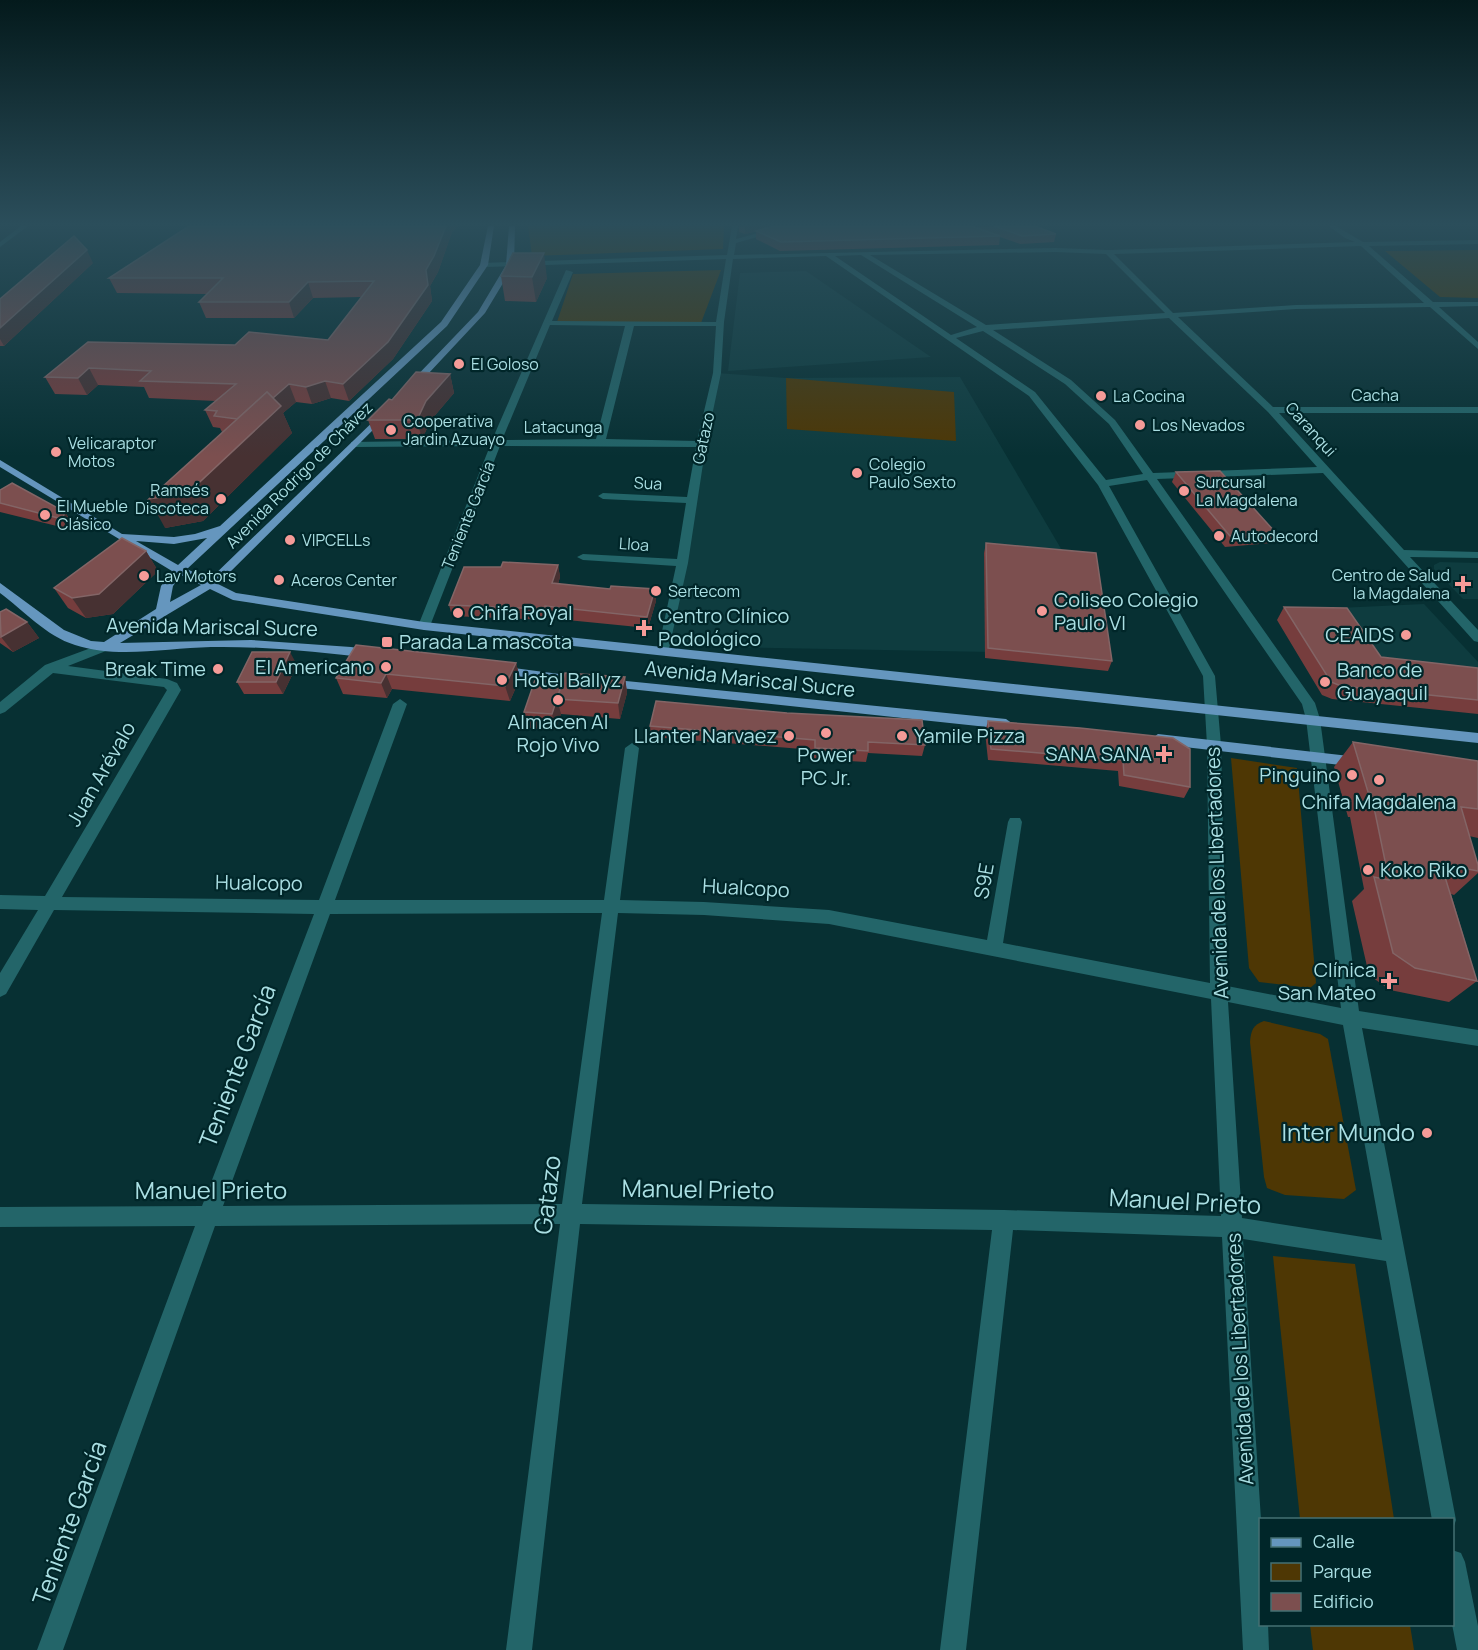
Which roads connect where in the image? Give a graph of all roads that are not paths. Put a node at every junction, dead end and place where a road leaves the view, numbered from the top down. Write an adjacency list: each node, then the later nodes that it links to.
1 (462, 303): 31 (main road, Avenida Rodrigo de Chávez)
2 (486, 303): 17 (main road)
3 (555, 303): 11 (street, Teniente García)
4 (724, 303): 13 (street, Gatazo)
5 (901, 303): 15 (street, Avenida de los Libertadores)
6 (943, 303): 14 (street)
7 (1159, 303): 10 (street, Caranqui)
8 (1430, 303): 9 (street); 10 (street); 16 (street)
9 (1478, 304)
10 (1171, 315): 14 (street); 19 (street, Caranqui)
11 (546, 323): 12 (street); 22 (street, Teniente García)
12 (630, 324): 13 (street); 21 (street)
13 (720, 324): 24 (street, Gatazo)
14 (984, 328): 15 (street); 27 (street)
15 (951, 337): 28 (street, Avenida de los Libertadores)
16 (1478, 346)
17 (402, 395)
18 (394, 403): 23 (main road, Avenida Rodrigo de Chávez)
19 (1271, 410): 20 (street, Cacha); 26 (street, Caranqui)
20 (1478, 410)
21 (600, 442): 22 (street, Latacunga); 24 (street, Latacunga)
22 (496, 443): 23 (street, Latacunga); 41 (street, Teniente García)
23 (354, 444): 38 (main road, Avenida Rodrigo de Chávez)
24 (701, 444): 30 (street, Gatazo)
25 (0, 463): 32 (main road, Avenida Mariscal Sucre)
26 (1325, 470): 27 (street); 33 (street, Caranqui)
27 (1151, 476): 28 (street); 51 (street)
28 (1103, 484): 49 (street, Avenida de los Libertadores)
29 (603, 495): 30 (street, Sua)
30 (691, 500): 36 (street, Gatazo)
31 (233, 522): 32 (main road); 37 (main road, Avenida Rodrigo de Chávez)
32 (117, 535): 37 (main road, Avenida Mariscal Sucre)
33 (1399, 553): 34 (street); 42 (street, Caranqui)
34 (1478, 555)
35 (583, 557): 36 (street, Lloa)
36 (682, 563): 44 (street, Gatazo)
37 (179, 570): 38 (main road, Avenida Mariscal Sucre); 40 (main road, Avenida Rodrigo de Chávez)
38 (211, 584): 40 (main road, Avenida Rodrigo de Chávez); 41 (main road, Avenida Mariscal Sucre)
39 (0, 587): 43 (main road, Avenida Mariscal Sucre)
40 (162, 611): 43 (main road, Avenida Rodrigo de Chávez)
41 (424, 626): 44 (main road, Avenida Mariscal Sucre)
42 (1478, 638)
43 (107, 646): 45 (main road, Avenida Mariscal Sucre); 46 (street)
44 (664, 650): 49 (main road, Avenida Mariscal Sucre)
45 (384, 656)
46 (50, 668): 50 (street); 61 (street, Juan Arévalo)
47 (486, 668): 52 (main road, Avenida Mariscal Sucre)
48 (400, 704): 63 (street, Teniente García)
49 (1212, 708): 51 (main road, Avenida Mariscal Sucre); 55 (street, Avenida de los Libertadores)
50 (0, 709)
51 (1313, 719): 54 (main road, Avenida Mariscal Sucre); 57 (street)
52 (1024, 726)
53 (1142, 737): 55 (main road)
54 (1478, 738)
55 (1214, 745): 57 (main road); 66 (street, Avenida de los Libertadores)
56 (632, 748): 62 (street, Gatazo)
57 (1316, 757): 58 (main road); 67 (street)
58 (1374, 764)
59 (1016, 822): 64 (street, S9E)
60 (0, 902): 61 (street, Hualcopo)
61 (51, 903): 63 (street, Hualcopo); 65 (street, Juan Arévalo)
62 (612, 904): 63 (street, Hualcopo); 64 (street, Hualcopo); 69 (street, Gatazo)
63 (325, 907): 71 (street, Teniente García)
64 (993, 948): 66 (street, Hualcopo)
65 (0, 989)
66 (1220, 992): 67 (street, Hualcopo); 73 (street, Avenida de los Libertadores)
67 (1351, 1018): 68 (street, Hualcopo); 74 (street)
68 (1478, 1038)
69 (571, 1214): 71 (street, Manuel Prieto); 72 (street, Manuel Prieto); 78 (street, Gatazo)
70 (0, 1217): 71 (street, Manuel Prieto)
71 (208, 1218): 77 (street, Teniente García)
72 (1004, 1220): 73 (street, Manuel Prieto); 79 (street)
73 (1233, 1227): 74 (street, Manuel Prieto); 80 (street, Avenida de los Libertadores)
74 (1393, 1252): 75 (street)
75 (1444, 1518)
76 (1454, 1572): 81 (street)
77 (51, 1650)
78 (519, 1650)
79 (954, 1650)
80 (1256, 1650)
81 (1470, 1650)

